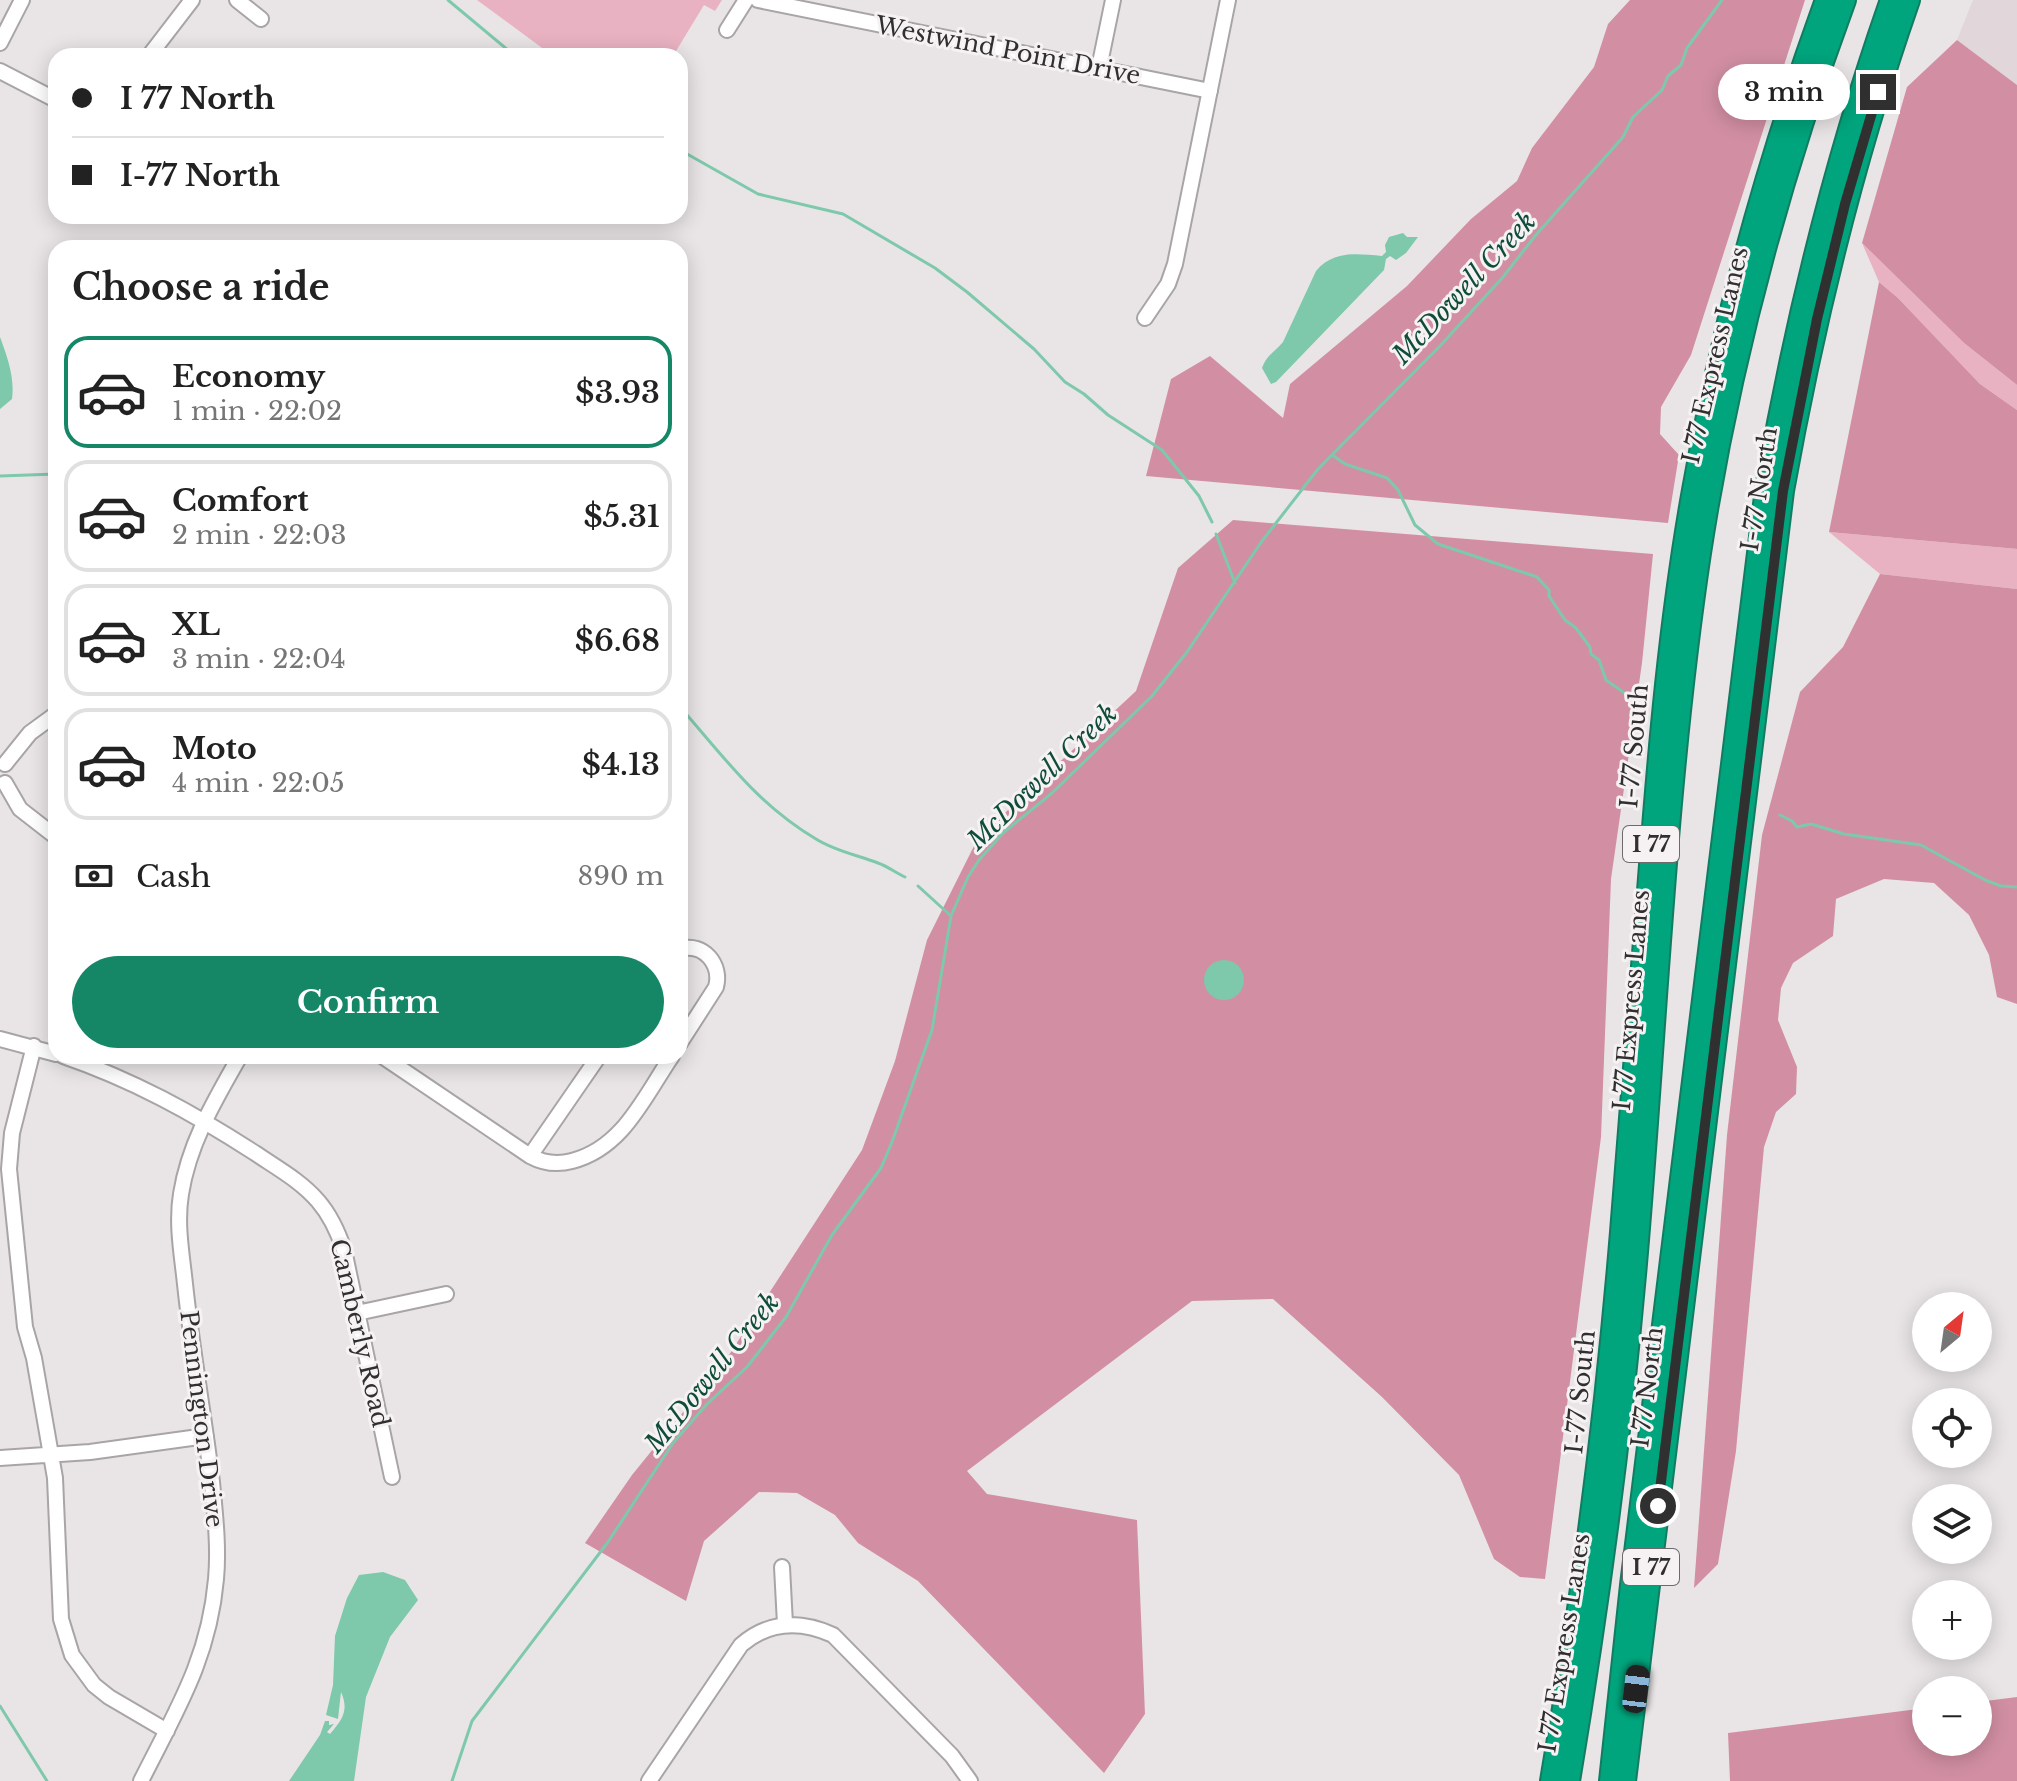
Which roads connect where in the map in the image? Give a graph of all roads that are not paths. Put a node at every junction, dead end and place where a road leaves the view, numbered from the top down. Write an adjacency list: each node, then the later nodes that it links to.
1 (21, 0): 14 (street)
2 (192, 0): 15 (street)
3 (237, 0): 12 (street)
4 (746, 0): 13 (street)
5 (758, 0): 16 (street, Westwind Point Drive)
6 (1113, 0): 16 (street)
7 (1228, 0): 18 (street)
8 (1826, 0): 48 (highway, I-77 South / I 77)
9 (1845, 0): 45 (highway, I 77 Express Lanes / I 77)
10 (1891, 0): 25 (highway, I 77)
11 (1909, 0): 27 (highway, I-77 North / I 77)
12 (261, 19)
13 (727, 30)
14 (0, 43)
15 (155, 48)
16 (1099, 68): 18 (street, Westwind Point Drive)
17 (0, 71): 19 (street)
18 (1210, 91): 20 (street)
19 (48, 96)
20 (1145, 318)
21 (48, 720): 22 (street)
22 (3, 763): 23 (street)
23 (3, 784): 24 (street)
24 (48, 831)
25 (1716, 881): 27 (highway); 55 (highway, I 77)
26 (688, 948): 28 (street)
27 (1719, 999): 56 (highway, I 77 North / I 77)
28 (688, 1031)
29 (0, 1039): 30 (street)
30 (34, 1046): 31 (street); 42 (street)
31 (48, 1051)
32 (83, 1064): 37 (street, Camberly Road)
33 (236, 1064): 37 (street, Pennington Drive)
34 (394, 1064): 38 (street)
35 (593, 1064): 38 (street)
36 (667, 1064): 38 (street)
37 (204, 1120): 40 (street, Camberly Road); 41 (street, Pennington Drive)
38 (530, 1156)
39 (446, 1294): 40 (street)
40 (357, 1313): 44 (street, Camberly Road)
41 (206, 1436): 42 (street); 49 (street, Pennington Drive)
42 (52, 1454): 43 (street); 49 (street)
43 (0, 1458)
44 (392, 1477)
45 (1605, 1551): 48 (highway); 54 (highway, I 77 Express Lanes / I 77)
46 (782, 1567): 47 (street)
47 (785, 1624): 51 (street); 52 (street)
48 (1564, 1705): 53 (highway, I 77)
49 (167, 1731): 50 (street, Pennington Drive)
50 (141, 1781)
51 (649, 1781)
52 (970, 1781)
53 (1551, 1781)
54 (1569, 1781)
55 (1610, 1781)
56 (1625, 1781)

